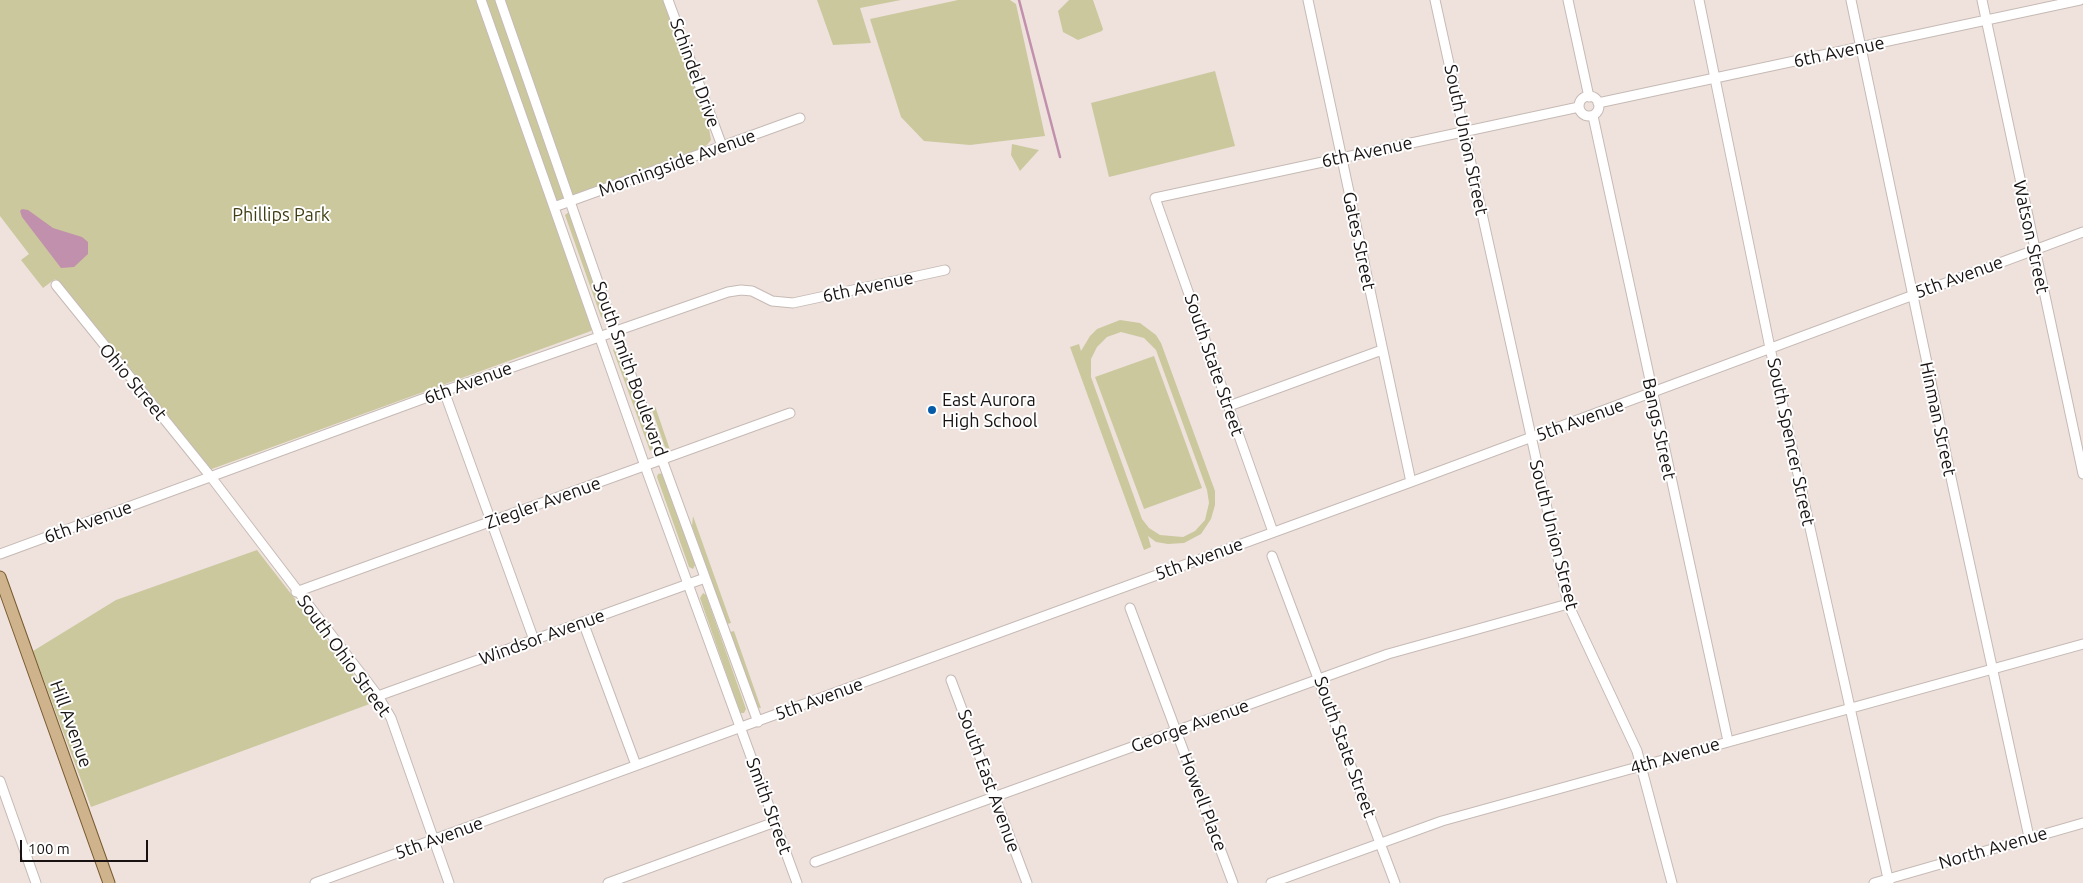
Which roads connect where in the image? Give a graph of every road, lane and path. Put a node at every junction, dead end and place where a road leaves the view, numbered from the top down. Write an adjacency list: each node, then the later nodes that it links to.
1 (481, 0): 13 (street, South Smith Boulevard)
2 (500, 0): 11 (street, South Smith Boulevard)
3 (668, 0): 22 (street, Schindel Drive)
4 (1308, 0): 23 (street, Gates Street)
5 (1435, 0): 21 (street, South Union Street)
6 (1568, 0): 16 (street)
7 (1699, 0): 15 (street, South Spencer Street)
8 (1850, 0): 14 (street, Hinman Street)
9 (1982, 0): 12 (street, Watson Street)
10 (2080, 0): 12 (street, 6th Avenue)
11 (505, 16): 13 (street); 25 (street, South Smith Boulevard)
12 (1986, 20): 14 (street, 6th Avenue); 28 (street, Watson Street)
13 (489, 22): 26 (street, South Smith Boulevard)
14 (1861, 47): 15 (street, 6th Avenue); 31 (street, Hinman Street)
15 (1716, 79): 17 (street, 6th Avenue); 34 (street, South Spencer Street)
16 (1588, 97): 17 (street); 18 (street)
17 (1598, 103): 19 (street)
18 (1580, 107): 19 (street); 21 (street, 6th Avenue)
19 (1593, 116): 37 (street, Bangs Street)
20 (800, 118): 22 (street, Morningside Avenue)
21 (1464, 131): 23 (street, 6th Avenue); 40 (street, South Union Street)
22 (722, 146): 25 (street, Morningside Avenue)
23 (1342, 157): 24 (street, 6th Avenue); 35 (street, Gates Street)
24 (1155, 198): 38 (street, South State Street)
25 (570, 202): 26 (street, Morningside Avenue); 32 (street, South Smith Boulevard)
26 (554, 207): 33 (street, South Smith Boulevard)
27 (2083, 232): 28 (street, 5th Avenue)
28 (2034, 249): 31 (street, 5th Avenue); 43 (street, Watson Street)
29 (945, 270): 32 (street, 6th Avenue)
30 (56, 286): 44 (street, Ohio Street)
31 (1912, 294): 34 (street, 5th Avenue); 59 (street, Hinman Street)
32 (615, 330): 33 (street, 6th Avenue); 41 (street, South Smith Boulevard)
33 (600, 336): 36 (street, 6th Avenue); 42 (street, South Smith Boulevard)
34 (1770, 348): 37 (street, 5th Avenue); 63 (street, South Spencer Street)
35 (1382, 350): 38 (street); 45 (street, Gates Street)
36 (444, 391): 44 (street, 6th Avenue); 46 (street)
37 (1651, 393): 40 (street, 5th Avenue); 67 (street, Bangs Street)
38 (1229, 406): 47 (street, South State Street)
39 (790, 413): 41 (street, Ziegler Avenue)
40 (1531, 438): 45 (street, 5th Avenue); 54 (street, South Union Street)
41 (662, 460): 42 (street, Ziegler Avenue); 51 (street, South Smith Boulevard)
42 (645, 466): 46 (street, Ziegler Avenue); 52 (street, South Smith Boulevard)
43 (2083, 474)
44 (211, 477): 48 (street, 6th Avenue); 53 (street, South Ohio Street)
45 (1411, 482): 47 (street, 5th Avenue)
46 (491, 522): 53 (street, Ziegler Avenue); 57 (street)
47 (1273, 532): 64 (street, 5th Avenue)
48 (0, 554)
49 (1272, 556): 60 (street, South State Street)
50 (0, 577): 81 (main road, Hill Avenue)
51 (705, 578): 52 (street, Windsor Avenue); 64 (street, South Smith Boulevard)
52 (689, 584): 56 (street, Windsor Avenue); 65 (street, South Smith Boulevard)
53 (296, 592): 62 (street, South Ohio Street)
54 (1568, 604): 60 (street, George Avenue); 69 (street, South Union Street)
55 (1130, 608): 66 (street, Howell Place)
56 (583, 622): 57 (street, Windsor Avenue); 68 (street)
57 (534, 640): 62 (street, Windsor Avenue)
58 (2083, 644): 59 (street, 4th Avenue)
59 (1993, 669): 63 (street, 4th Avenue); 74 (street, Hinman Street)
60 (1320, 679): 66 (street, George Avenue); 76 (street, South State Street)
61 (951, 680): 71 (street, South East Avenue)
62 (378, 696): 75 (street, South Ohio Street)
63 (1849, 709): 67 (street, 4th Avenue); 79 (street, South Spencer Street)
64 (758, 722): 65 (street, 5th Avenue)
65 (740, 728): 68 (street, 5th Avenue); 72 (street, Smith Street)
66 (1176, 731): 71 (street, George Avenue); 87 (street, Howell Place)
67 (1728, 741): 69 (street, 4th Avenue)
68 (636, 765): 75 (street, 5th Avenue)
69 (1642, 766): 76 (street, 4th Avenue); 90 (street, South Union Street)
70 (0, 781): 80 (street)
71 (995, 798): 77 (street, George Avenue); 86 (street, South East Avenue)
72 (775, 822): 84 (street); 85 (street, Smith Street)
73 (2083, 823): 74 (street, North Avenue)
74 (2029, 837): 79 (street, North Avenue)
75 (434, 840): 78 (street, 5th Avenue); 83 (street, South Ohio Street)
76 (1380, 843): 88 (street, 4th Avenue); 89 (street, South State Street)
77 (815, 862)
78 (333, 880): 82 (street, 5th Avenue)
79 (1888, 881): 91 (street, North Avenue)
80 (36, 883)
81 (109, 883)
82 (314, 883)
83 (449, 883)
84 (608, 883)
85 (797, 883)
86 (1027, 883)
87 (1234, 883)
88 (1271, 883)
89 (1395, 883)
90 (1672, 883)
91 (1874, 883)

